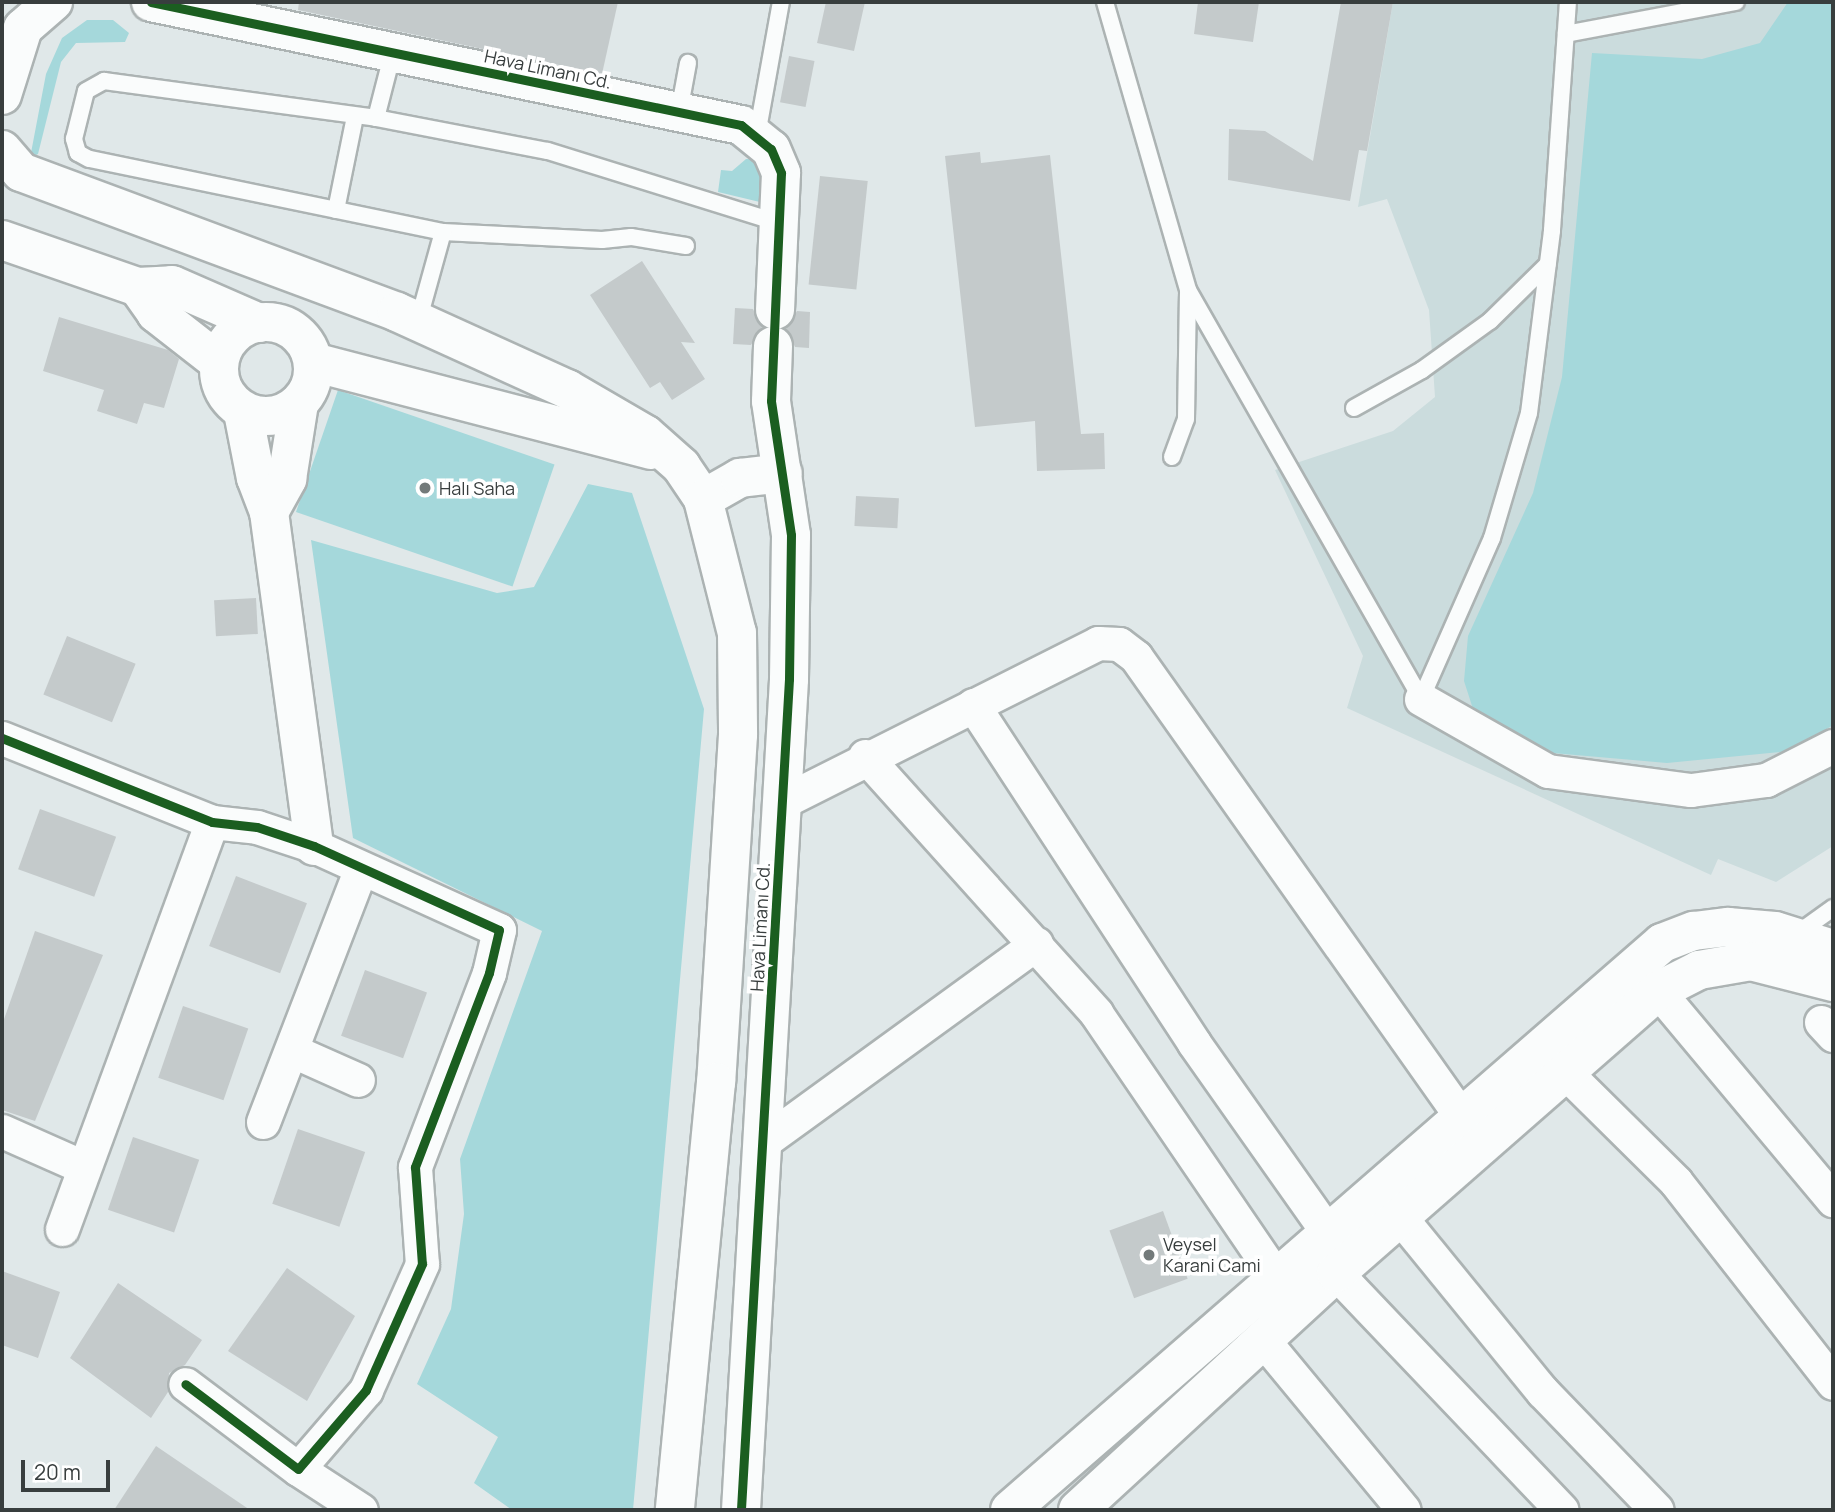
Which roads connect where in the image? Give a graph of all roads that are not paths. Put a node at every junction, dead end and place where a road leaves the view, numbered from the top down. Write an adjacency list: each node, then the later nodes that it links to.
1 (53, 2): 10 (street)
2 (151, 2): 8 (street, Hava Limanı Cd.)
3 (781, 2): 14 (lane)
4 (1105, 2): 23 (lane)
5 (1568, 2): 7 (lane)
6 (1736, 2): 7 (lane)
7 (1566, 34): 21 (lane)
8 (393, 52): 11 (street, Hava Limanı Cd.); 13 (lane)
9 (688, 63): 11 (lane)
10 (2, 95)
11 (679, 112): 14 (street, Hava Limanı Cd.)
12 (355, 117): 13 (lane); 16 (lane); 16 (lane)
13 (376, 118): 17 (lane)
14 (757, 135): 17 (street, Hava Limanı Cd.)
15 (2, 150): 24 (street, Hava Limanı Cd.)
16 (336, 210): 18 (lane)
17 (779, 223): 33 (street, Hava Limanı Cd.)
18 (443, 232): 20 (lane); 24 (lane)
19 (2, 240): 22 (street)
20 (686, 246)
21 (1548, 264): 29 (lane); 36 (lane)
22 (138, 287): 25 (street); 26 (street)
23 (1188, 290): 32 (lane); 36 (lane)
24 (418, 322): 31 (street, Hava Limanı Cd.)
25 (259, 323): 26 (street); 27 (street)
26 (219, 362): 30 (street)
27 (313, 362): 28 (street); 31 (street)
28 (299, 403): 30 (street); 35 (street)
29 (1354, 408)
30 (243, 412): 35 (street)
31 (666, 453): 34 (street, Hava Limanı Cd.)
32 (1172, 457)
33 (783, 473): 34 (street); 41 (street, Hava Limanı Cd.)
34 (703, 499): 70 (street, Hava Limanı Cd.)
35 (268, 512): 43 (street)
36 (1421, 699): 39 (street)
37 (973, 705): 40 (street); 54 (street); 62 (street)
38 (2, 738): 42 (street)
39 (1833, 746)
40 (865, 756): 41 (street); 47 (street)
41 (782, 802): 57 (street, Hava Limanı Cd.)
42 (212, 822): 43 (street); 58 (street)
43 (314, 846): 44 (street)
44 (360, 870): 51 (street); 68 (street)
45 (1833, 908): 46 (lane)
46 (1793, 937): 48 (street); 54 (street)
47 (1035, 944): 57 (street); 64 (street)
48 (1833, 949)
49 (1833, 982): 50 (street)
50 (1658, 991): 52 (street); 59 (street)
51 (293, 1051): 53 (street); 55 (street)
52 (1563, 1070): 60 (street); 66 (street)
53 (358, 1080)
54 (1460, 1115): 62 (street)
55 (263, 1122)
56 (2, 1130): 58 (street)
57 (766, 1140): 71 (street, Hava Limanı Cd.)
58 (81, 1166): 61 (street)
59 (1833, 1200)
60 (1400, 1217): 63 (street); 76 (street)
61 (62, 1228)
62 (1328, 1233): 64 (street)
63 (1336, 1273): 65 (street); 75 (street)
64 (1276, 1277): 72 (street)
65 (1264, 1341): 73 (street); 74 (street)
66 (1833, 1383)
67 (185, 1384): 68 (street)
68 (298, 1469): 69 (street)
69 (362, 1510)
70 (675, 1510)
71 (741, 1510)
72 (1010, 1510)
73 (1078, 1510)
74 (1404, 1510)
75 (1562, 1510)
76 (1657, 1510)

